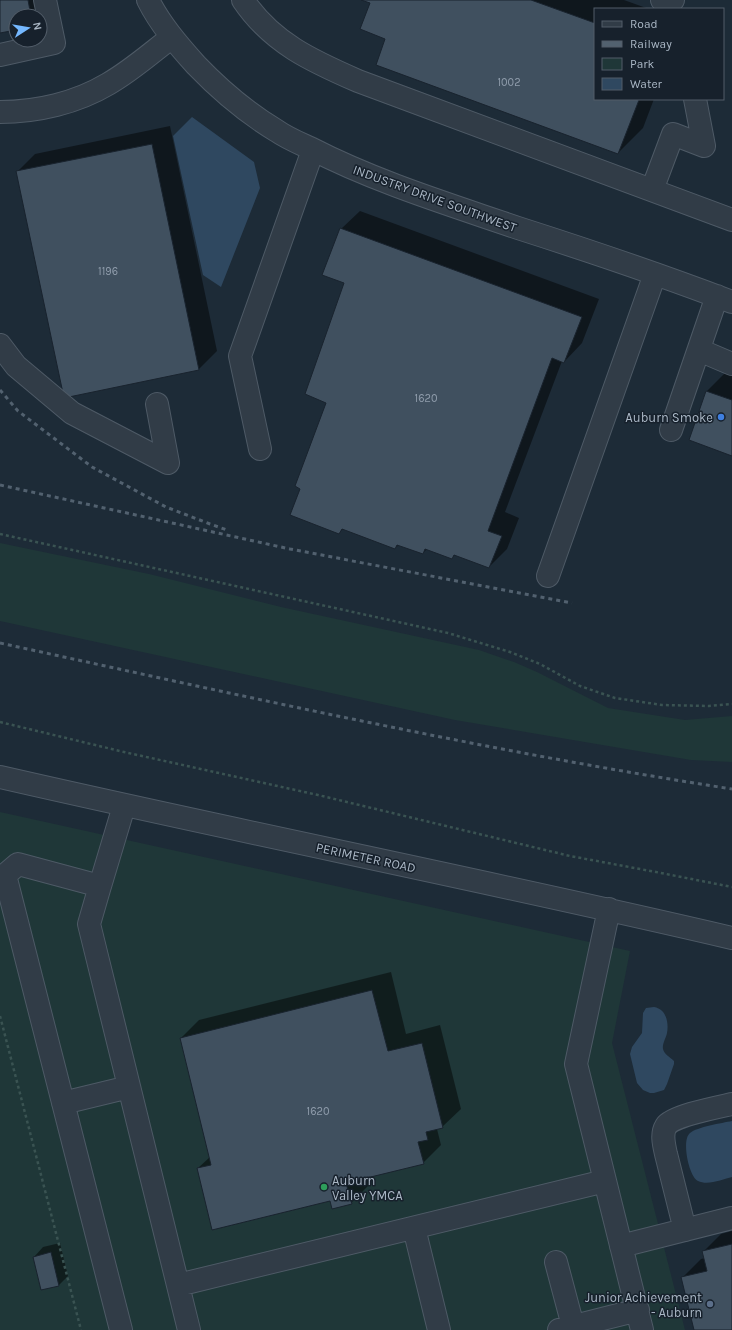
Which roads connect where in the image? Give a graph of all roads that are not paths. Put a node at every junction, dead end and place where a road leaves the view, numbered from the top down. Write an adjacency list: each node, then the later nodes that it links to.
1 (45, 0): 7 (street)
2 (148, 0): 6 (street, INDUSTRY DRIVE SOUTHWEST)
3 (243, 0): 11 (street)
4 (662, 0): 5 (street)
5 (674, 0)
6 (172, 37): 9 (street); 10 (street, INDUSTRY DRIVE SOUTHWEST)
7 (0, 55)
8 (695, 100): 11 (street)
9 (0, 112)
10 (313, 150): 13 (street, INDUSTRY DRIVE SOUTHWEST); 20 (street)
11 (652, 190): 12 (street)
12 (732, 220)
13 (655, 274): 14 (street, INDUSTRY DRIVE SOUTHWEST); 21 (street)
14 (725, 299): 16 (street)
15 (0, 345): 18 (street)
16 (699, 350): 17 (street); 19 (street)
17 (732, 364)
18 (156, 404)
19 (671, 430)
20 (260, 450)
21 (548, 576)
22 (0, 777): 23 (street, PERIMETER ROAD)
23 (124, 806): 24 (street); 25 (street, PERIMETER ROAD)
24 (100, 886): 27 (street); 28 (street)
25 (609, 909): 26 (street, PERIMETER ROAD); 30 (street)
26 (732, 938)
27 (129, 1087): 28 (street); 36 (street)
28 (63, 1103): 39 (street)
29 (732, 1104): 33 (street)
30 (605, 1180): 32 (street); 34 (street)
31 (732, 1218): 33 (street)
32 (414, 1228): 36 (street); 41 (street)
33 (685, 1230): 34 (street)
34 (621, 1246): 37 (street)
35 (556, 1262): 38 (street)
36 (178, 1286): 40 (street)
37 (640, 1320): 38 (street)
38 (566, 1328)
39 (121, 1330)
40 (189, 1330)
41 (439, 1330)

